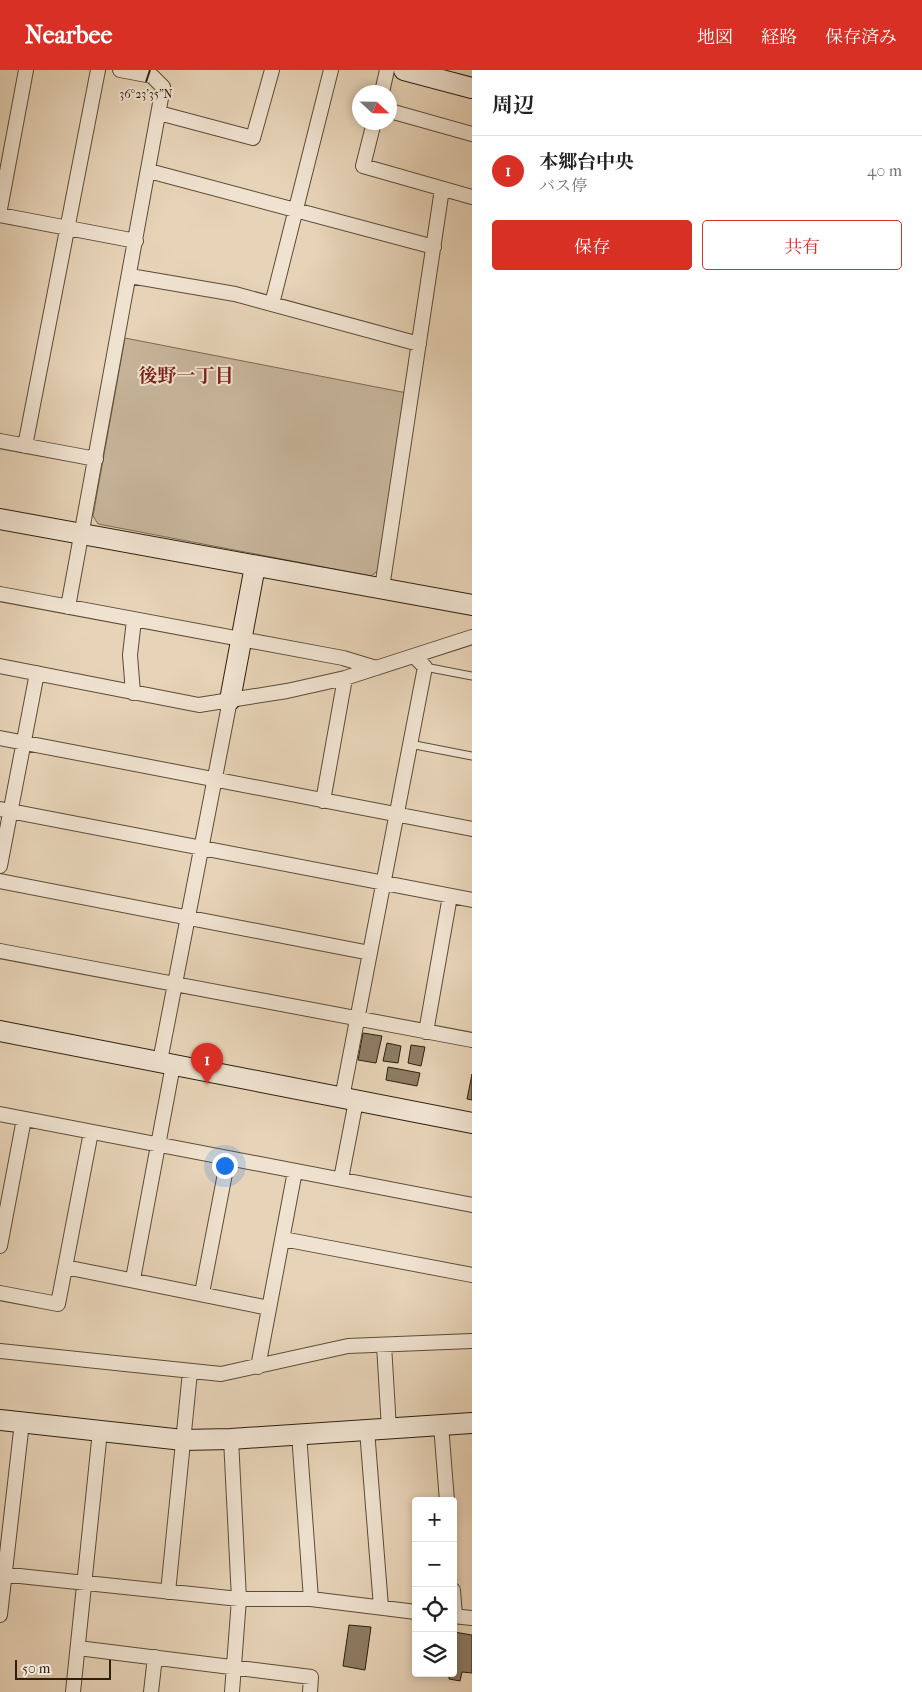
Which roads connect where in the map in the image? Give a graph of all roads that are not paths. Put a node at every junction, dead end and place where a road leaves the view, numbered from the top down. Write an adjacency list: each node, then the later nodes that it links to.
1 (26, 70): 17 (street)
2 (98, 70): 20 (street)
3 (120, 70): 10 (street)
4 (272, 70): 10 (street)
5 (331, 70): 18 (street)
6 (387, 70): 8 (street)
7 (404, 70): 9 (street)
8 (384, 85)
9 (472, 88)
10 (159, 113): 14 (street)
11 (397, 114): 13 (street)
12 (372, 130): 15 (street)
13 (472, 134)
14 (149, 171): 18 (street); 21 (street)
15 (442, 189): 16 (street); 22 (street)
16 (472, 197)
17 (0, 209)
18 (296, 210): 22 (street); 24 (street)
19 (0, 215): 20 (street)
20 (68, 228): 21 (street); 27 (street)
21 (136, 241): 23 (street)
22 (434, 247): 25 (street)
23 (130, 276): 24 (street); 28 (street)
24 (272, 304): 25 (street)
25 (419, 344): 32 (street)
26 (0, 441): 27 (street)
27 (25, 446): 28 (street)
28 (96, 459): 30 (street)
29 (0, 519): 30 (street)
30 (82, 535): 31 (street); 35 (street)
31 (255, 566): 32 (street); 38 (street)
32 (382, 588): 34 (street)
33 (0, 594): 35 (street)
34 (472, 606)
35 (68, 607): 36 (street)
36 (134, 620): 38 (street); 46 (street)
37 (472, 637): 39 (street)
38 (241, 639): 42 (street); 47 (street)
39 (414, 656): 41 (street); 42 (street)
40 (0, 666): 43 (street)
41 (425, 667): 44 (lane); 50 (street)
42 (376, 668): 45 (street)
43 (37, 673): 46 (street); 49 (street)
44 (472, 676)
45 (345, 678): 47 (street); 53 (street)
46 (133, 693): 47 (street)
47 (230, 700): 52 (street)
48 (0, 738): 49 (street)
49 (23, 743): 52 (street); 54 (street)
50 (409, 744): 51 (lane); 55 (street)
51 (472, 756)
52 (214, 781): 53 (street); 57 (street)
53 (324, 801): 55 (street)
54 (5, 810): 57 (street); 58 (street)
55 (396, 814): 56 (street); 60 (street)
56 (472, 829)
57 (200, 848): 60 (street); 63 (street)
58 (0, 866)
59 (0, 881): 63 (street)
60 (383, 883): 61 (street); 65 (street)
61 (450, 896): 62 (street); 69 (street)
62 (472, 900)
63 (188, 918): 65 (street); 66 (street)
64 (0, 951): 66 (street)
65 (370, 953): 67 (street)
66 (175, 984): 67 (street); 71 (street)
67 (356, 1019): 69 (street); 72 (street)
68 (0, 1031): 71 (street)
69 (426, 1032): 70 (street)
70 (472, 1040)
71 (166, 1063): 72 (street); 77 (street)
72 (349, 1100): 75 (street); 80 (street)
73 (0, 1114): 74 (street)
74 (24, 1119): 76 (street); 83 (street)
75 (472, 1123)
76 (91, 1132): 77 (street); 84 (street)
77 (159, 1144): 78 (street); 86 (street)
78 (228, 1158): 79 (street); 88 (street)
79 (295, 1171): 80 (street); 82 (street)
80 (341, 1179): 81 (street)
81 (472, 1206)
82 (284, 1239): 85 (street); 89 (street)
83 (0, 1246)
84 (65, 1267): 86 (street); 87 (street)
85 (472, 1275)
86 (133, 1279): 88 (street)
87 (0, 1293)
88 (202, 1293): 89 (street)
89 (269, 1308): 93 (street)
90 (472, 1341): 91 (street)
91 (384, 1345): 93 (street); 99 (street)
92 (0, 1351): 94 (street)
93 (258, 1367): 94 (street)
94 (190, 1372): 104 (street)
95 (0, 1420): 96 (street)
96 (22, 1422): 101 (street); 106 (street)
97 (472, 1423): 98 (street)
98 (441, 1425): 99 (street); 105 (street)
99 (388, 1429): 100 (street)
100 (367, 1430): 102 (street); 111 (street)
101 (100, 1431): 104 (street); 107 (street)
102 (299, 1434): 103 (street); 110 (street)
103 (231, 1439): 104 (street); 109 (street)
104 (183, 1440): 108 (street)
105 (447, 1497)
106 (2, 1575): 107 (street); 113 (street)
107 (85, 1584): 108 (street); 116 (street)
108 (168, 1592): 109 (street)
109 (239, 1599): 110 (street); 118 (street)
110 (311, 1599): 111 (street)
111 (381, 1608): 112 (street)
112 (412, 1612)
113 (0, 1615)
114 (457, 1616): 115 (street)
115 (472, 1618)
116 (78, 1648): 117 (street); 119 (street)
117 (155, 1657): 118 (street); 120 (street)
118 (235, 1666): 121 (street); 122 (street)
119 (72, 1692)
120 (151, 1692)
121 (232, 1692)
122 (310, 1692)

